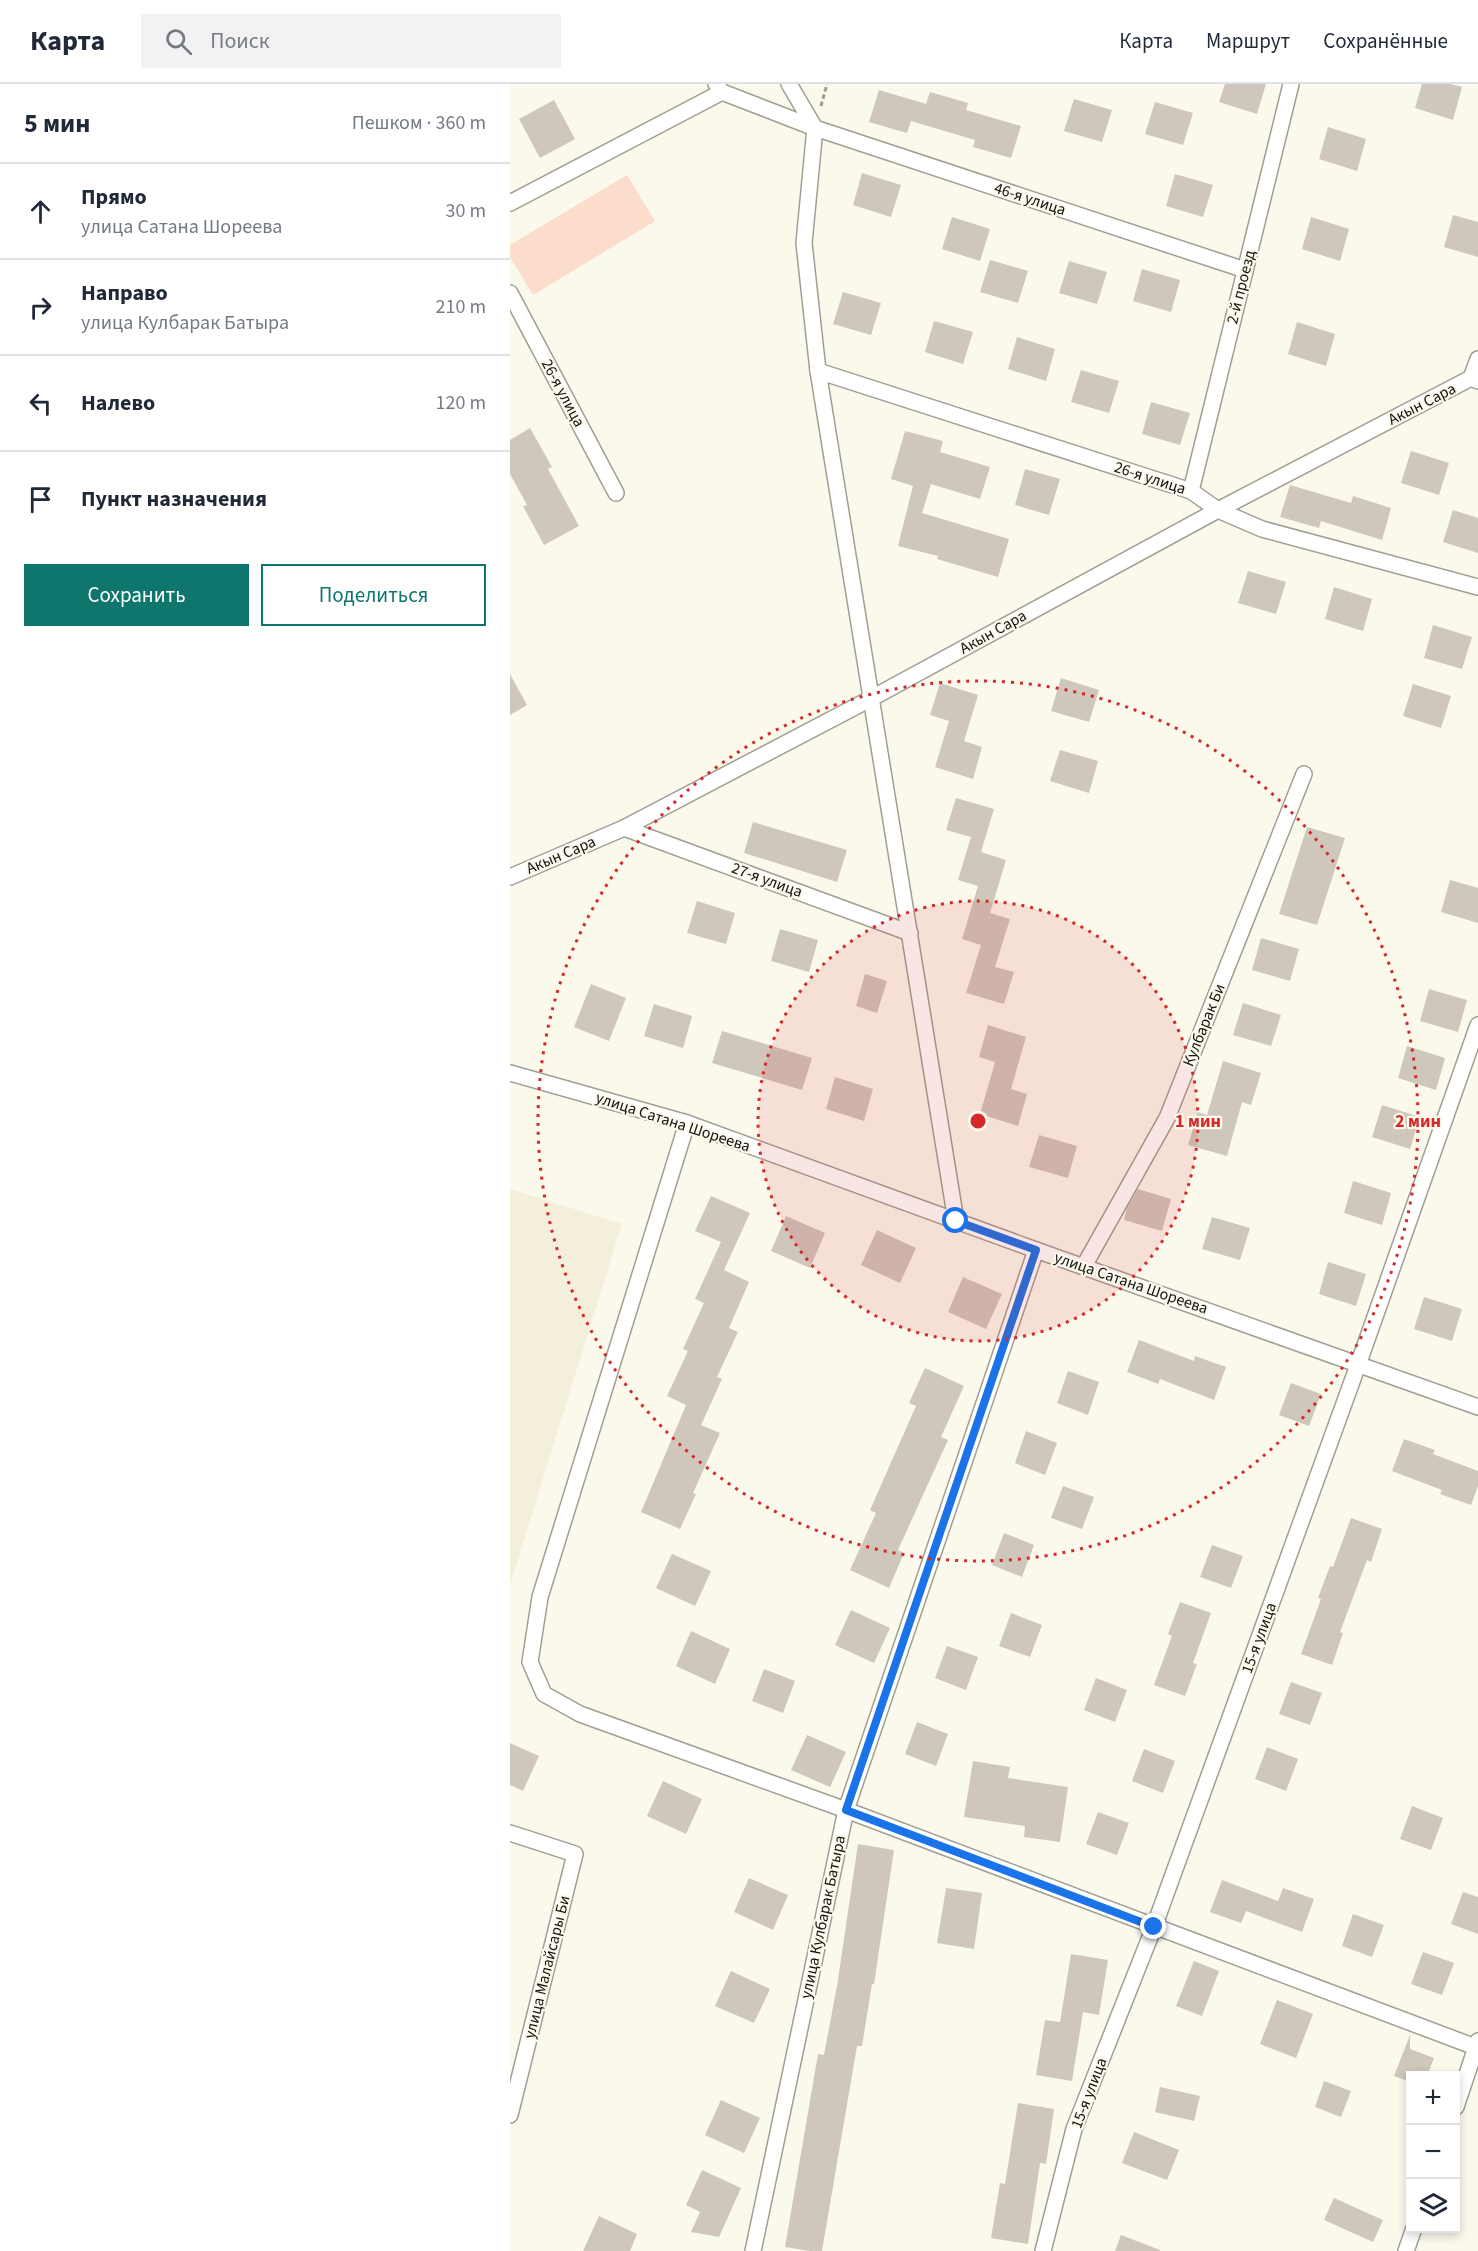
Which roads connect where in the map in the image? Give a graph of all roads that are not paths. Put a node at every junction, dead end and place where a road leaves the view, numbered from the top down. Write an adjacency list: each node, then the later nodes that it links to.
1 (789, 84): 4 (street)
2 (1291, 84): 6 (street, 2-й проезд)
3 (719, 88): 4 (street, 46-я улица); 5 (street)
4 (815, 128): 6 (street, 46-я улица); 9 (street)
5 (510, 203)
6 (1245, 270): 11 (street, 2-й проезд)
7 (510, 293): 12 (street, 26-я улица)
8 (1478, 359): 10 (street)
9 (818, 372): 11 (street, 26-я улица); 15 (street)
10 (1474, 379): 13 (street, Акын Сара)
11 (1191, 491): 13 (street, 26-я улица)
12 (616, 493)
13 (1218, 510): 14 (street, 26-я улица); 15 (street, Акын Сара)
14 (1478, 587)
15 (872, 698): 17 (street, Акын Сара); 19 (street)
16 (1304, 774): 25 (street, Кулбарак Би)
17 (624, 828): 18 (street, Акын Сара); 19 (street, 27-я улица)
18 (512, 872)
19 (910, 933): 23 (street)
20 (1478, 1025): 26 (street, 15-я улица)
21 (510, 1073): 22 (street, улица Сатана Шореева)
22 (687, 1123): 23 (street, улица Сатана Шореева); 28 (street)
23 (956, 1221): 24 (street, улица Сатана Шореева)
24 (1036, 1250): 25 (street, улица Сатана Шореева); 28 (street, улица Кулбарак Батыра)
25 (1084, 1266): 26 (street, улица Сатана Шореева)
26 (1358, 1365): 27 (street, улица Сатана Шореева); 30 (street, 15-я улица)
27 (1478, 1407)
28 (846, 1810): 30 (street); 35 (street, улица Кулбарак Батыра)
29 (510, 1833): 33 (street, улица Малайcары Би)
30 (1154, 1927): 31 (street); 36 (street, 15-я улица)
31 (1477, 2045): 32 (street)
32 (1460, 2093)
33 (510, 2115)
34 (1413, 2233): 37 (street)
35 (753, 2251)
36 (1043, 2251)
37 (1406, 2251)

